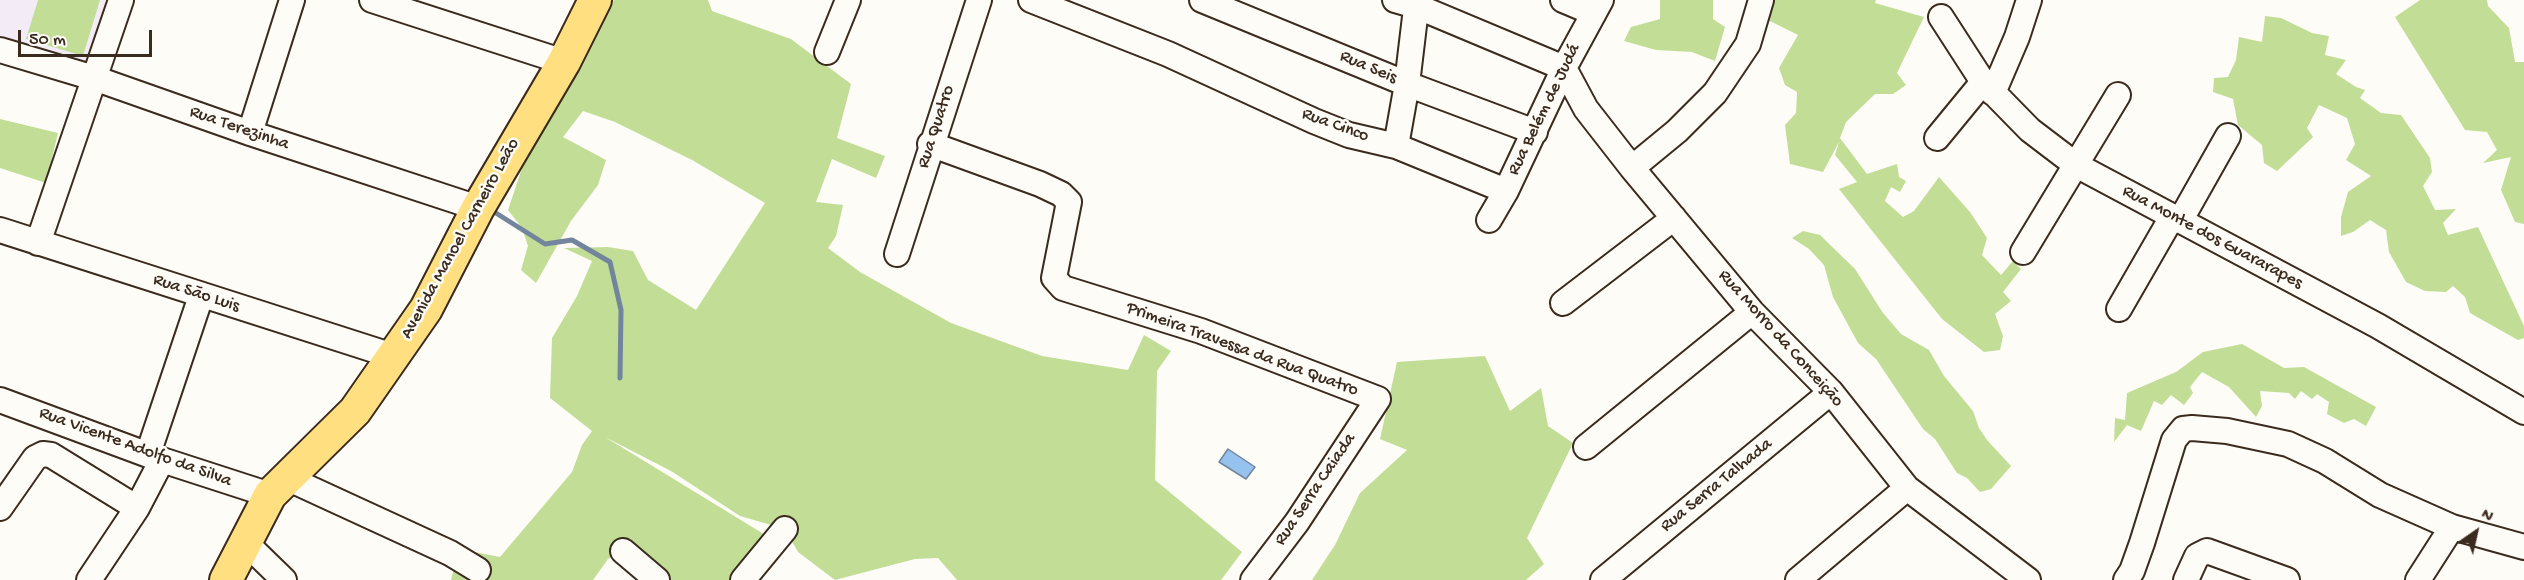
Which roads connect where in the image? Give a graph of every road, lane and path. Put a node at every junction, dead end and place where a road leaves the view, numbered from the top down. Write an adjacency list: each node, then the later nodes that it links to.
1 (121, 0): 19 (street)
2 (292, 0): 24 (street)
3 (372, 0): 17 (street)
4 (595, 0): 17 (main road, Avenida Manoel Carneiro Leão)
5 (848, 0): 16 (street)
6 (979, 0): 27 (street, Rua Quatro)
7 (1031, 0): 28 (street, Rua Cinco)
8 (1202, 0): 20 (street, Rua Seis)
9 (1563, 0): 13 (street)
10 (1761, 0): 30 (street)
11 (2029, 0): 21 (street)
12 (1409, 2): 18 (street); 20 (street)
13 (1597, 6): 18 (street, Rua Belém de Judá)
14 (1941, 16): 21 (street, Rua Monte dos Guararapes)
15 (0, 50): 19 (street, Rua Terezinha)
16 (827, 52)
17 (564, 62): 32 (main road, Avenida Manoel Carneiro Leão)
18 (1564, 68): 23 (street, Rua Belém de Judá); 30 (street, Rua Morro da Conceição)
19 (94, 78): 24 (street, Rua Terezinha); 37 (street)
20 (1407, 84): 23 (street, Rua Seis); 28 (street)
21 (1988, 87): 26 (street); 29 (street, Rua Monte dos Guararapes)
22 (2118, 96): 29 (street)
23 (1535, 132): 31 (street, Rua Belém de Judá)
24 (250, 133): 32 (street, Rua Terezinha)
25 (2228, 136): 34 (street)
26 (1937, 138)
27 (930, 144): 39 (street, Rua Quatro); 46 (street, Primeira Travessa da Rua Quatro)
28 (1396, 146): 31 (street, Rua Cinco)
29 (2076, 165): 34 (street, Rua Monte dos Guararapes); 38 (street)
30 (1632, 168): 33 (street, Rua Morro da Conceição)
31 (1506, 191): 35 (street, Rua Belém de Judá)
32 (478, 208): 44 (main road, Avenida Manoel Carneiro Leão)
33 (1674, 218): 41 (street); 43 (street, Rua Morro da Conceição)
34 (2176, 219): 42 (street); 48 (street, Rua Monte dos Guararapes)
35 (1489, 220)
36 (0, 230): 37 (street, Rua São Luis)
37 (38, 243): 40 (street, Rua São Luis)
38 (2023, 252)
39 (897, 254)
40 (201, 296): 44 (street, Rua São Luis); 50 (street)
41 (1563, 303)
42 (2119, 309)
43 (1752, 312): 45 (street, Rua Morro da Conceição); 49 (street)
44 (393, 357): 51 (main road, Avenida Manoel Carneiro Leão)
45 (1831, 392): 52 (street, Rua Morro da Conceição); 68 (street, Rua Serra Talhada)
46 (1378, 399): 67 (street, Rua Serra Caiada)
47 (0, 400): 50 (street, Rua Vicente Adolfo da Silva)
48 (2524, 412)
49 (1586, 447)
50 (156, 461): 51 (street, Rua Vicente Adolfo da Silva); 54 (street)
51 (279, 486): 57 (main road, Avenida Manoel Carneiro Leão); 60 (street, Rua Vicente Adolfo da Silva)
52 (1907, 488): 69 (street); 70 (street, Rua Morro da Conceição)
53 (0, 508): 54 (street)
54 (137, 508): 62 (street)
55 (2452, 527): 58 (street); 71 (street); 73 (street)
56 (785, 529): 66 (street)
57 (246, 543): 63 (main road, Avenida Manoel Carneiro Leão); 64 (street)
58 (2524, 547)
59 (623, 551): 65 (street)
60 (478, 570)
61 (2189, 572): 72 (street)
62 (89, 580)
63 (226, 580)
64 (284, 580)
65 (657, 580)
66 (743, 580)
67 (1253, 580)
68 (1603, 580)
69 (1798, 580)
70 (2028, 580)
71 (2126, 580)
72 (2287, 580)
73 (2418, 580)

